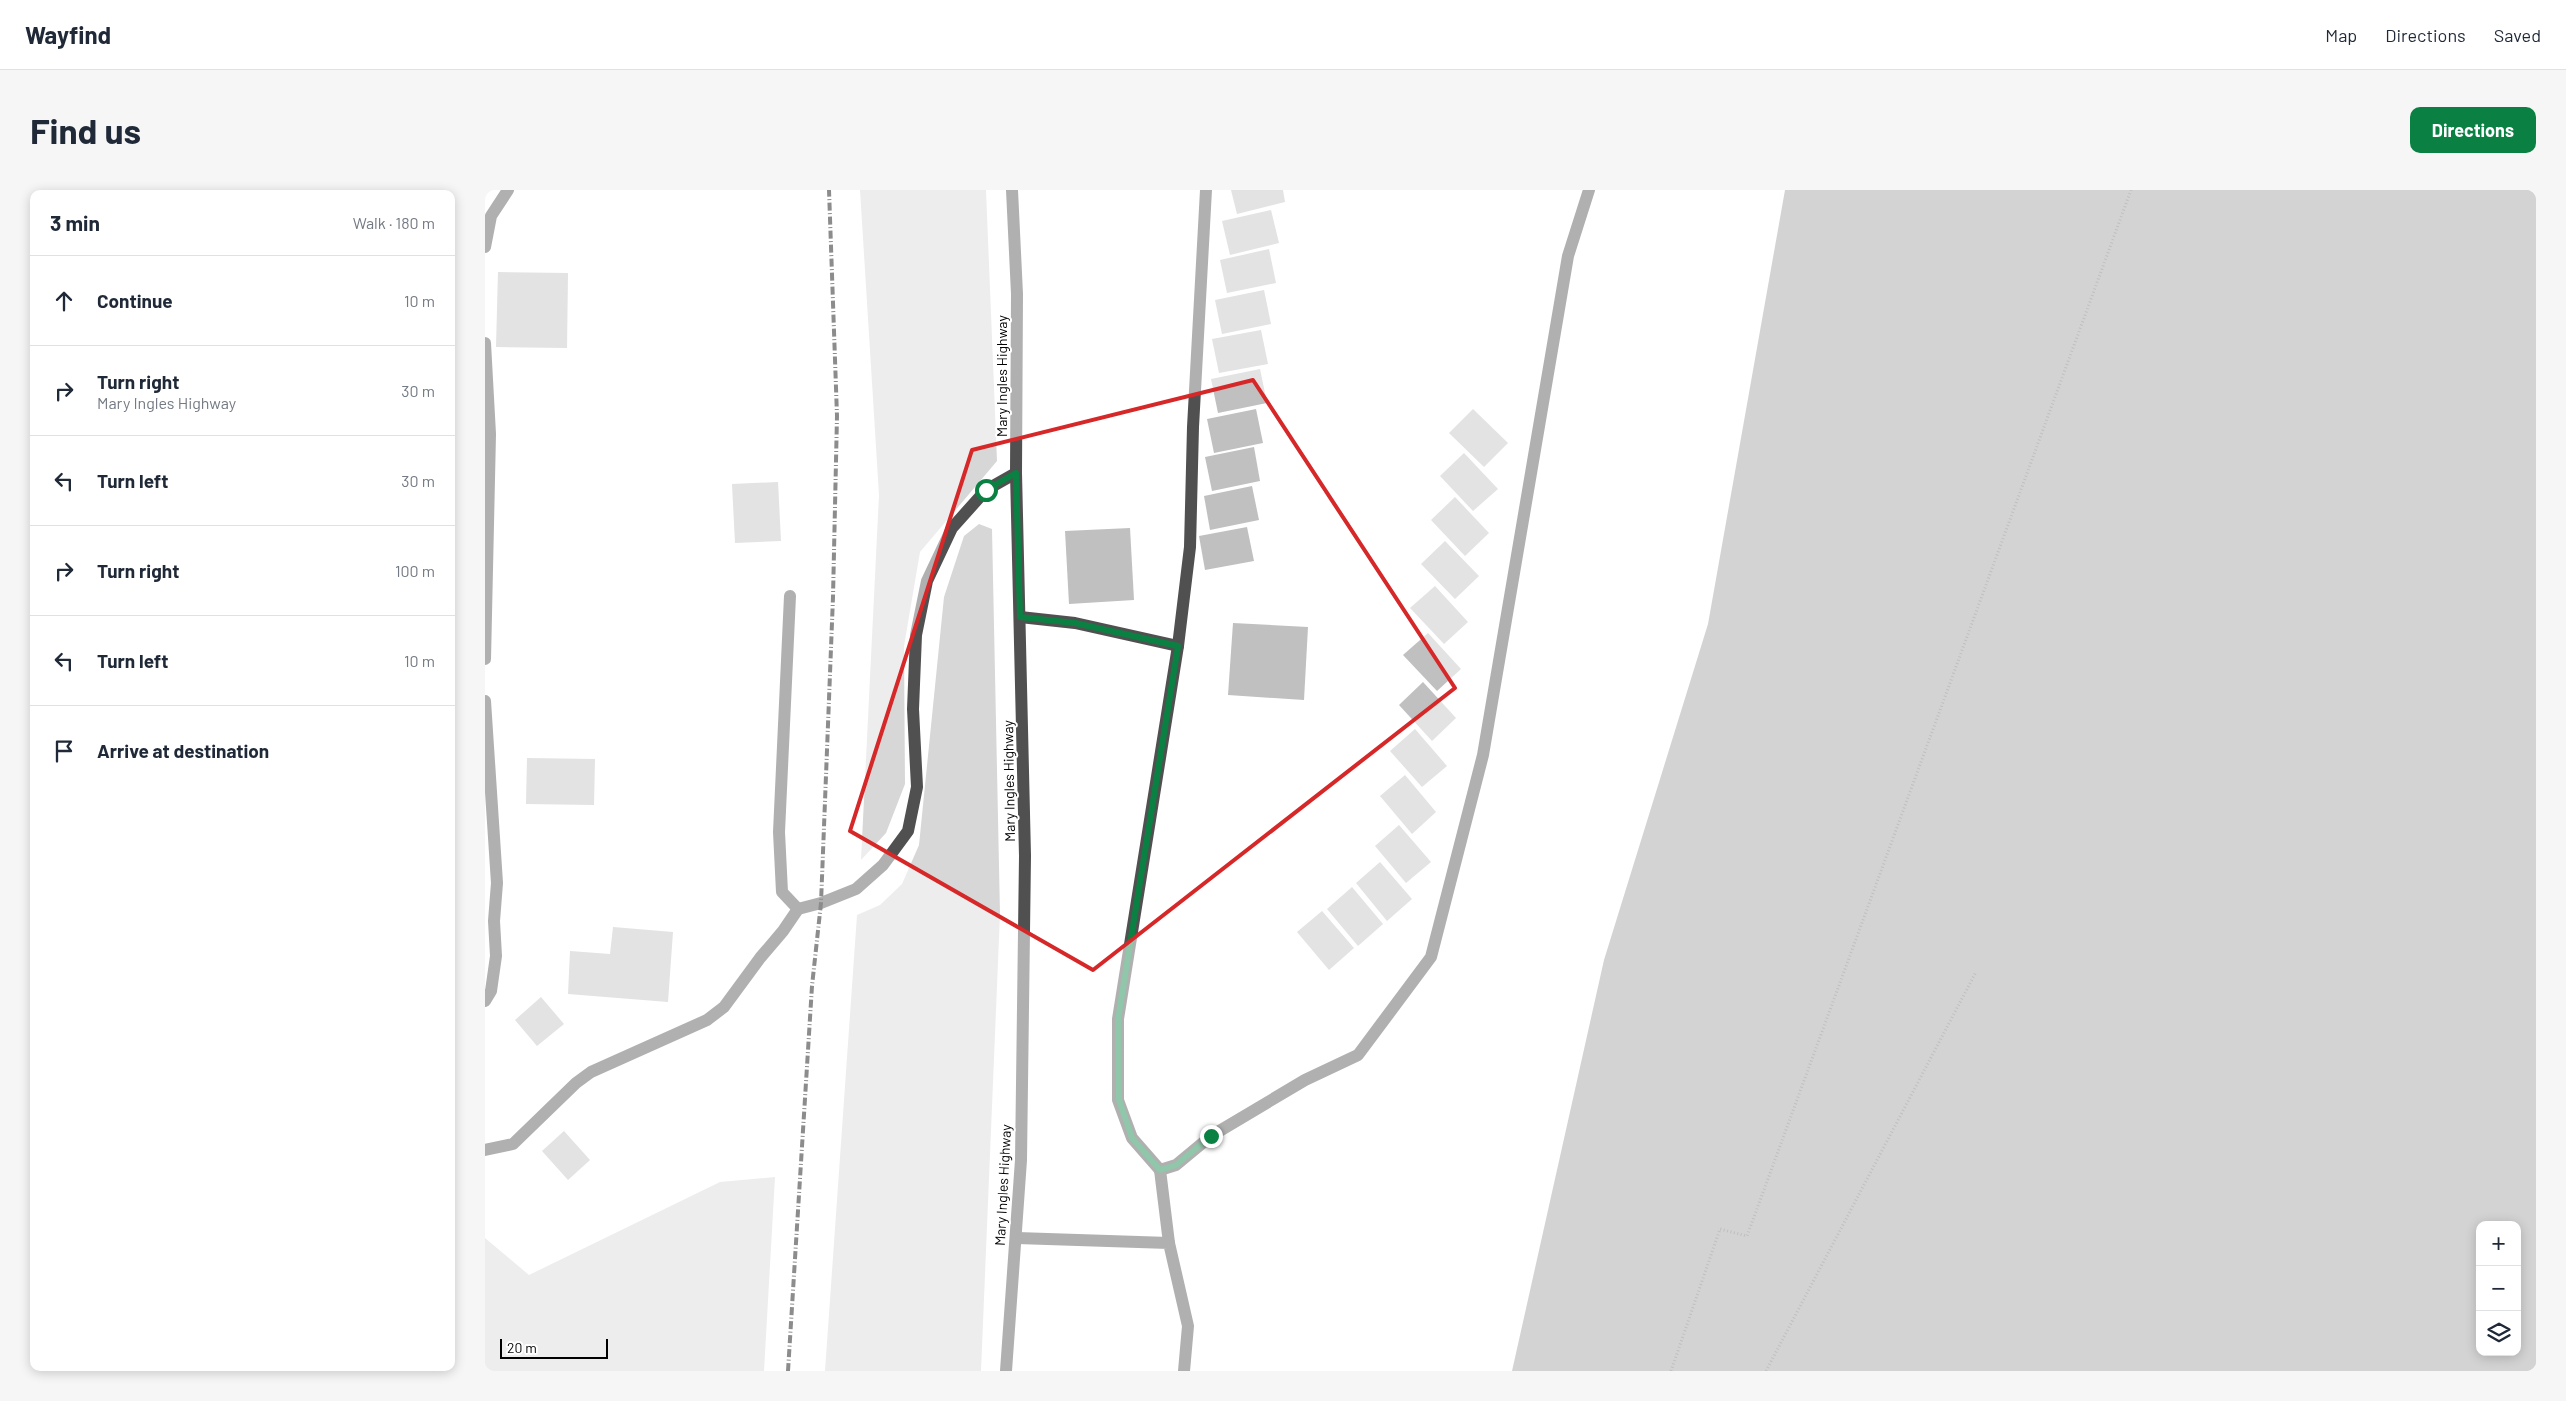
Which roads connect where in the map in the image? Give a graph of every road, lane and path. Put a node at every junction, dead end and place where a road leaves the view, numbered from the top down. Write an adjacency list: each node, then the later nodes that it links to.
1 (508, 190): 6 (street)
2 (1012, 190): 8 (street, Mary Ingles Highway)
3 (1206, 190): 11 (street)
4 (1589, 190): 18 (street)
5 (2131, 190): 23 (path)
6 (485, 247)
7 (485, 342): 12 (street)
8 (1016, 473): 10 (street, Mary Ingles Highway); 14 (street)
9 (790, 596): 14 (street)
10 (1020, 617): 11 (street); 19 (street, Mary Ingles Highway)
11 (1178, 646): 18 (street)
12 (485, 659)
13 (485, 701): 16 (street)
14 (798, 909): 17 (street)
15 (1976, 972): 24 (path)
16 (485, 1001)
17 (485, 1150)
18 (1160, 1170): 20 (street)
19 (1017, 1238): 20 (street); 21 (street, Mary Ingles Highway)
20 (1169, 1243): 22 (street)
21 (1006, 1371)
22 (1184, 1371)
23 (1671, 1371)
24 (1766, 1371)

